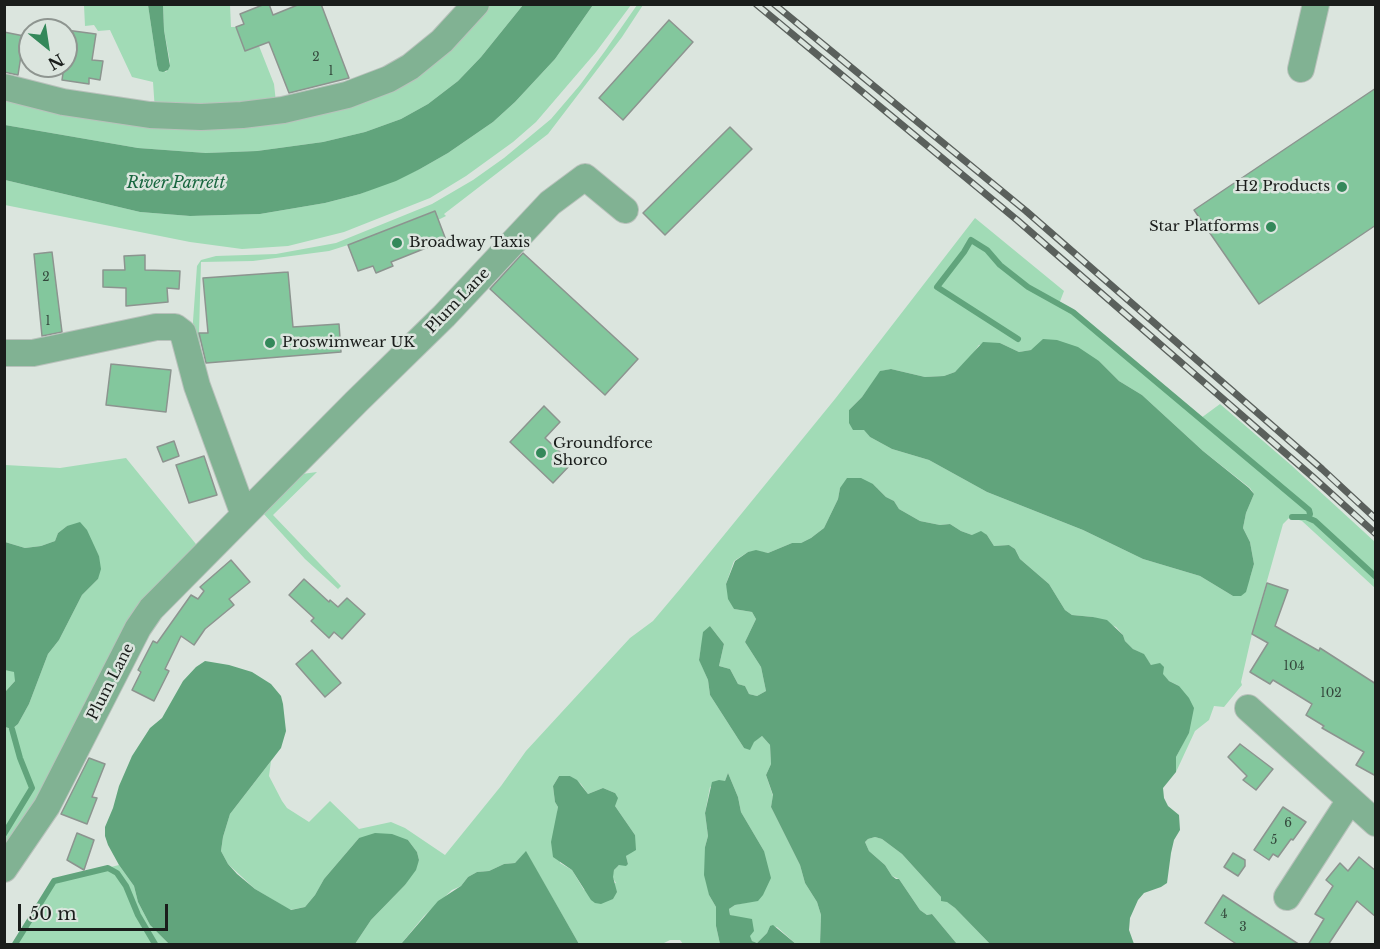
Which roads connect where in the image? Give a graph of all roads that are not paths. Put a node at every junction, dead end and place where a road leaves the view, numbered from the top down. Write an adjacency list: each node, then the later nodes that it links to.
1 (476, 4): 4 (street)
2 (1316, 4): 3 (street)
3 (1301, 69)
4 (4, 87)
5 (625, 210): 7 (street, Plum Lane)
6 (4, 353): 7 (street)
7 (244, 515): 11 (street, Plum Lane)
8 (1248, 708): 9 (street)
9 (1350, 800): 10 (street); 12 (street)
10 (1376, 823)
11 (4, 869)
12 (1287, 897)

